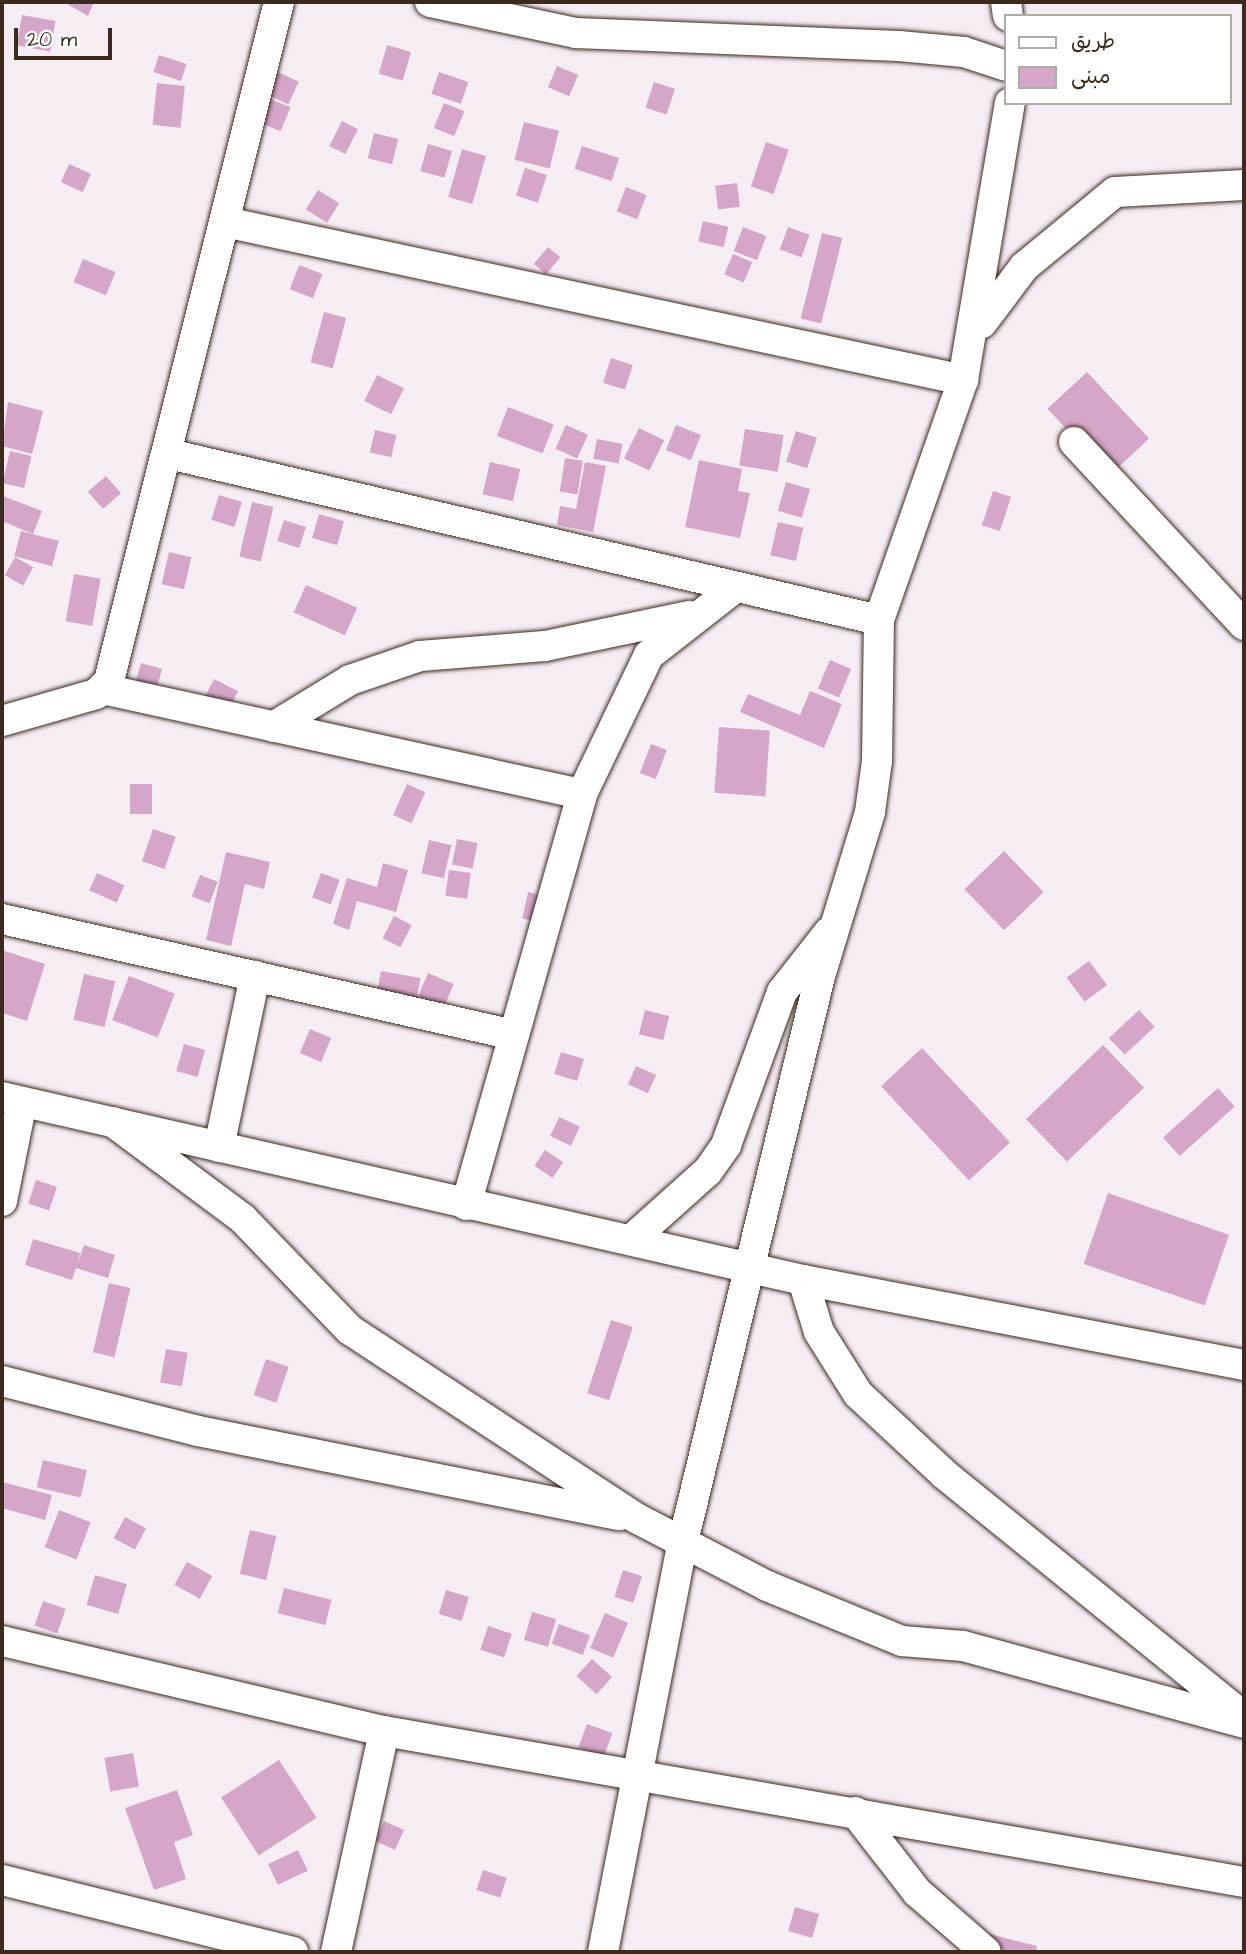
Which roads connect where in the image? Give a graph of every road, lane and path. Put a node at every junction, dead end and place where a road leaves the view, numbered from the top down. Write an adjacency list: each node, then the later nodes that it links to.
1 (279, 2): 6 (street)
2 (430, 2): 3 (street)
3 (1004, 65)
4 (1010, 105): 7 (street)
5 (1244, 185): 7 (street)
6 (225, 222): 8 (street); 10 (street)
7 (971, 341): 8 (street)
8 (963, 380): 13 (street)
9 (1074, 442): 14 (street)
10 (169, 454): 11 (street); 15 (street)
11 (736, 587): 12 (street); 13 (street)
12 (693, 615): 17 (street); 18 (street)
13 (879, 621): 20 (street)
14 (1244, 625)
15 (103, 689): 16 (street); 17 (street)
16 (2, 721)
17 (273, 727): 18 (street)
18 (582, 794): 22 (street)
19 (2, 919): 21 (street)
20 (836, 923): 28 (street); 29 (street)
21 (255, 976): 22 (street); 25 (street)
22 (514, 1035): 27 (street)
23 (12, 1099): 24 (street); 26 (street)
24 (113, 1122): 25 (street); 33 (street)
25 (219, 1147): 27 (street)
26 (2, 1201)
27 (466, 1205): 28 (street)
28 (631, 1240): 29 (street)
29 (754, 1266): 30 (street); 34 (street)
30 (803, 1280): 31 (street); 36 (street)
31 (1244, 1365)
32 (2, 1381): 33 (street)
33 (636, 1518): 34 (street)
34 (683, 1542): 37 (street); 39 (street)
35 (2, 1641): 38 (street)
36 (1244, 1717)
37 (1244, 1723)
38 (384, 1731): 39 (street); 44 (street)
39 (639, 1775): 40 (street); 45 (street)
40 (855, 1812): 42 (street); 46 (street)
41 (2, 1880): 43 (street)
42 (1244, 1882)
43 (293, 1952)
44 (336, 1952)
45 (603, 1952)
46 (986, 1952)

